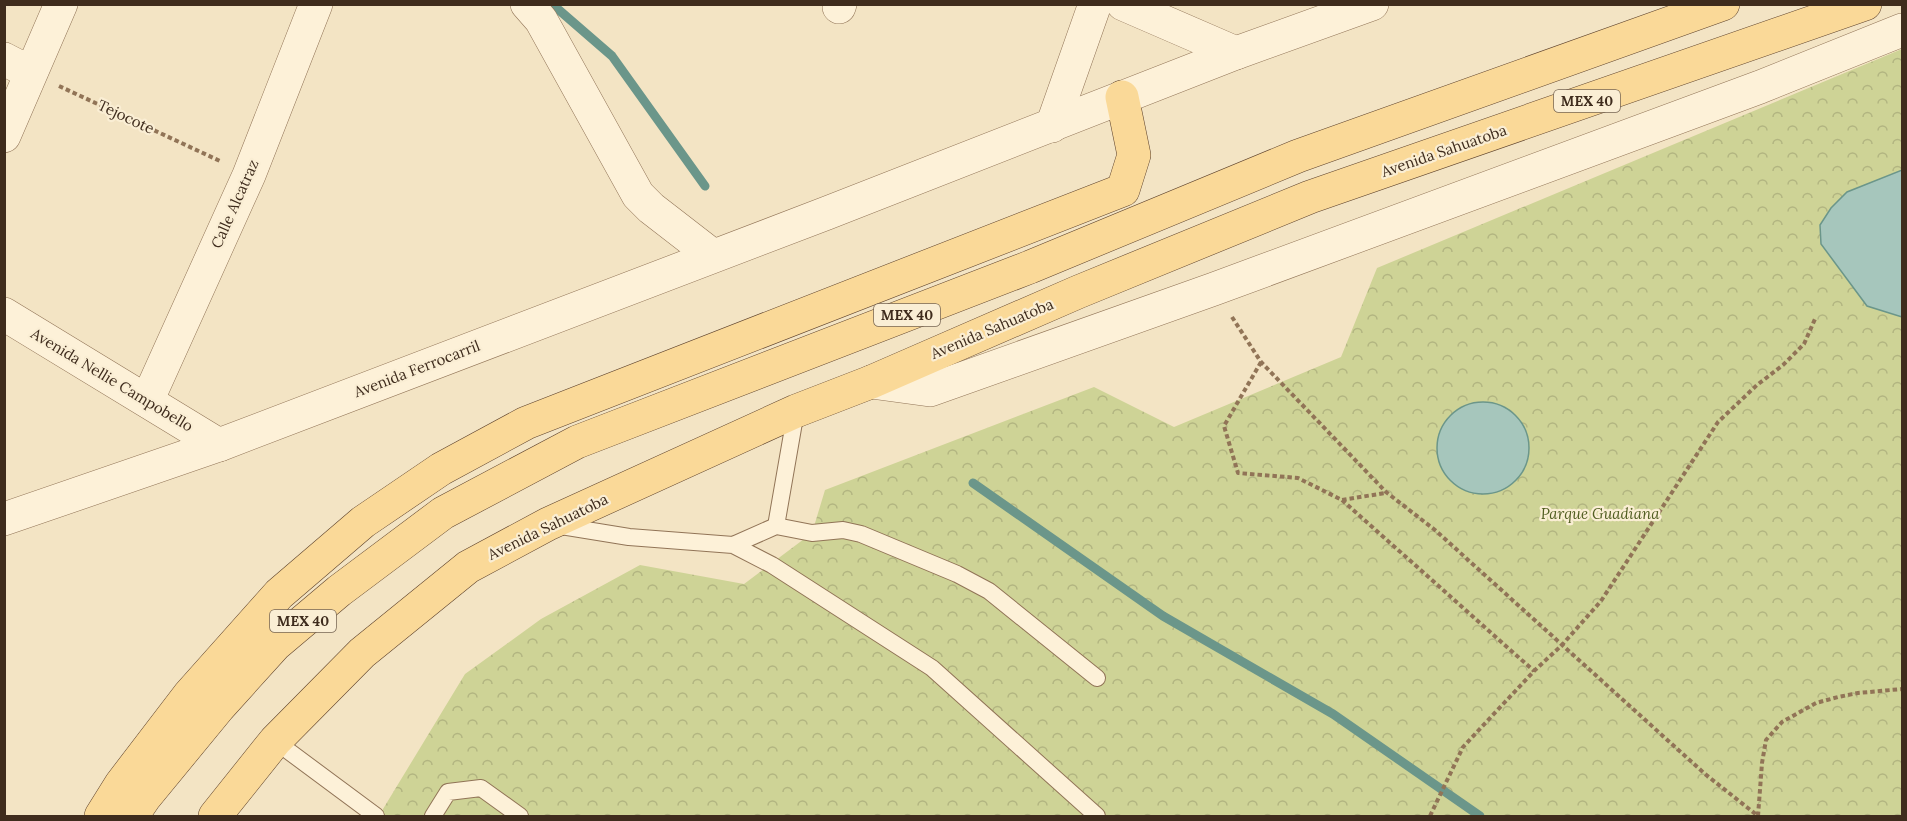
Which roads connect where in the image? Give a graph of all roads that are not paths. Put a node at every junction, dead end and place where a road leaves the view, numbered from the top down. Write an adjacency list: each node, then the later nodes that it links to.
1 (61, 4): 11 (street)
2 (316, 4): 18 (street, Calle Alcatraz)
3 (527, 4): 15 (street)
4 (1095, 4): 13 (street)
5 (1123, 4): 10 (street)
6 (1372, 4): 10 (street)
7 (1723, 4): 28 (main road, MEX 40)
8 (1865, 4): 17 (main road, Avenida Sahuatoba / MEX 40)
9 (1902, 30): 17 (street)
10 (1236, 52): 12 (street)
11 (18, 66): 14 (street)
12 (1122, 97): 13 (street); 27 (main road)
13 (1052, 126): 15 (street, Avenida Ferrocarril)
14 (4, 136)
15 (713, 256): 20 (street, Avenida Ferrocarril)
16 (4, 314): 18 (street, Avenida Nellie Campobello)
17 (871, 382): 19 (main road, Avenida Sahuatoba / MEX 40)
18 (147, 401): 20 (street, Avenida Nellie Campobello)
19 (796, 411): 22 (main road, Avenida Sahuatoba / MEX 40); 23 (lane)
20 (219, 445): 21 (street, Avenida Ferrocarril)
21 (4, 519)
22 (548, 524): 24 (lane); 26 (main road, Avenida Sahuatoba / MEX 40)
23 (776, 526): 24 (lane); 25 (lane)
24 (733, 545): 33 (lane)
25 (1097, 678)
26 (274, 741): 29 (main road, Avenida Sahuatoba / MEX 40); 30 (lane)
27 (101, 816)
28 (132, 816)
29 (215, 816)
30 (376, 816)
31 (433, 816): 32 (lane)
32 (520, 816)
33 (1097, 816)

